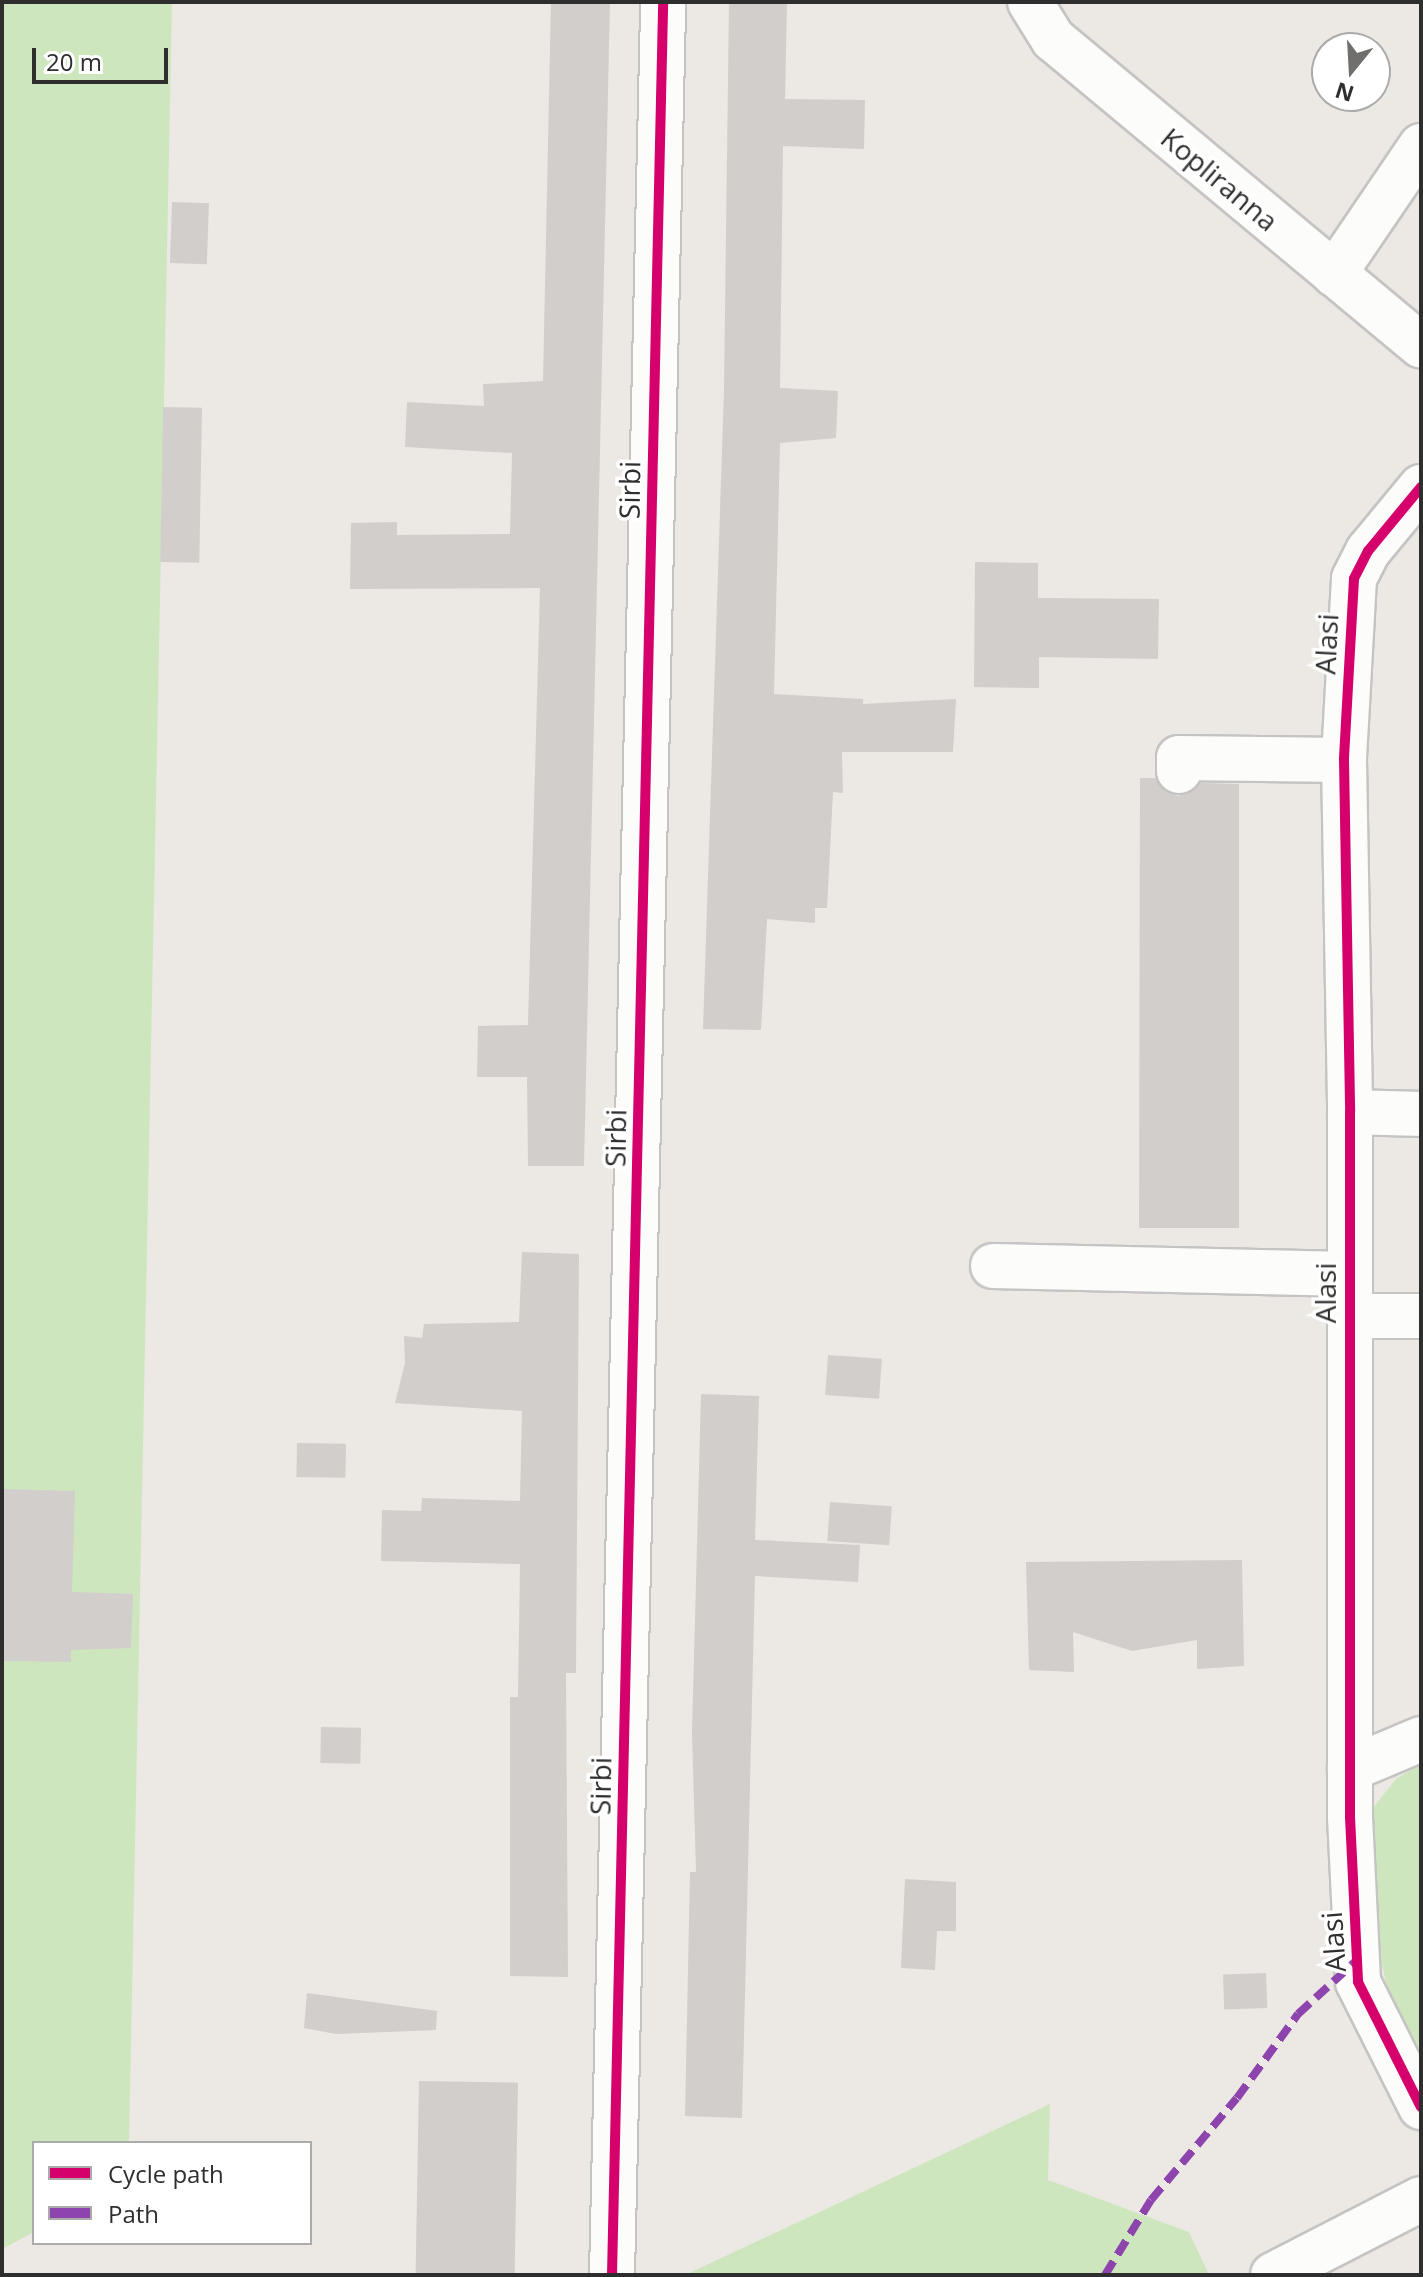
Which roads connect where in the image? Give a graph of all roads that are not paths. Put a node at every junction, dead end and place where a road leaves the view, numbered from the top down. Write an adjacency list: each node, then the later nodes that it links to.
1 (663, 2): 18 (street, Sirbi)
2 (1030, 2): 4 (street, Kopliranna)
3 (1421, 146): 4 (street)
4 (1334, 274): 5 (street, Kopliranna)
5 (1421, 346)
6 (1421, 487): 7 (street, Alasi)
7 (1344, 760): 8 (street); 9 (street, Alasi)
8 (1179, 771)
9 (1350, 1112): 10 (street); 12 (street, Alasi)
10 (1421, 1114)
11 (993, 1266): 12 (street)
12 (1349, 1295): 13 (street); 15 (street, Alasi)
13 (1421, 1316)
14 (1421, 1739): 15 (street)
15 (1350, 1769): 16 (street, Alasi)
16 (1421, 2107)
17 (1421, 2199): 19 (street)
18 (612, 2275)
19 (1273, 2275)

